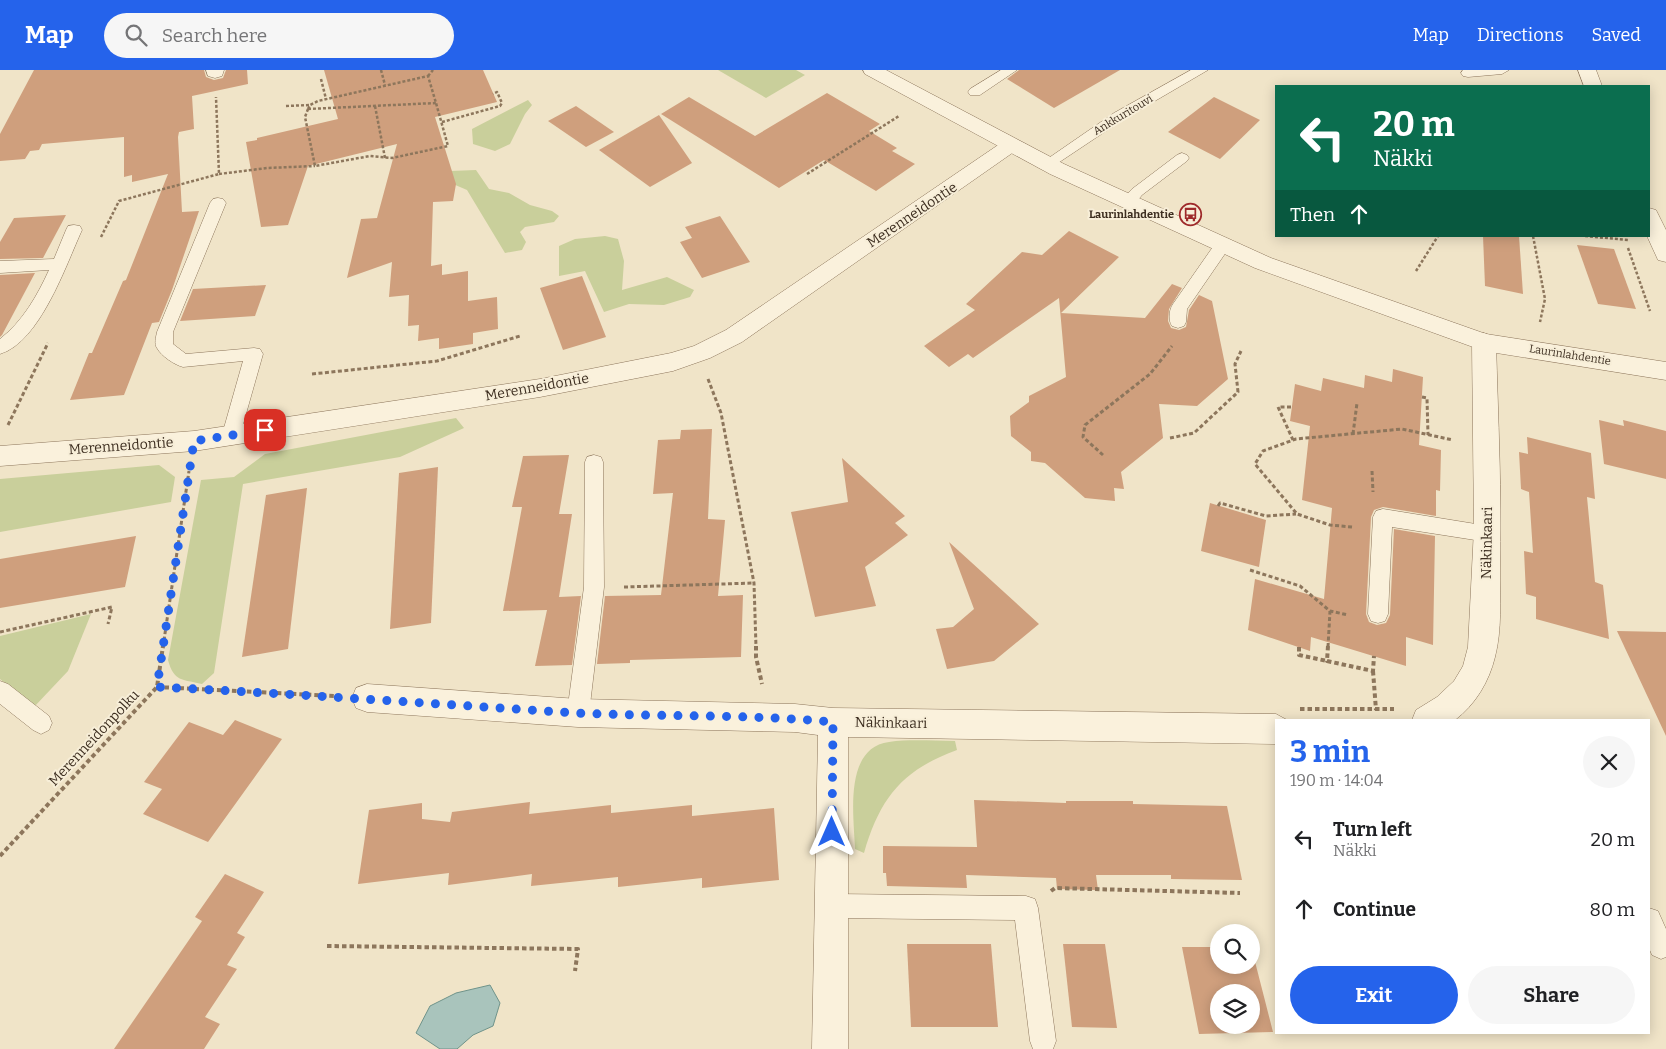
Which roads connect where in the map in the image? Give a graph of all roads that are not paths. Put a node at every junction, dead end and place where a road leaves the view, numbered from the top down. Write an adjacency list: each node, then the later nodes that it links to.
1 (872, 70): 9 (street, Laurinlahdentie)
2 (1010, 70): 8 (lane)
3 (1201, 70): 11 (lane, Ankkuritouvi)
4 (1502, 70): 6 (lane)
5 (1587, 70): 7 (street)
6 (1468, 73)
7 (1594, 85)
8 (975, 92)
9 (1011, 145): 11 (street, Laurinlahdentie); 24 (street, Merenneidontie)
10 (1182, 158): 12 (lane)
11 (1047, 164): 12 (street, Laurinlahdentie)
12 (1128, 202): 16 (street, Laurinlahdentie)
13 (218, 204): 24 (lane)
14 (1650, 217): 17 (street)
15 (74, 230): 18 (lane)
16 (1223, 245): 20 (lane); 21 (street, Laurinlahdentie)
17 (1664, 249)
18 (58, 264): 19 (lane); 22 (lane)
19 (0, 267)
20 (1178, 322)
21 (1484, 342): 23 (street, Laurinlahdentie); 27 (street, Näkinkaari)
22 (0, 348)
23 (1666, 371)
24 (231, 435): 25 (street, Merenneidontie)
25 (0, 456)
26 (594, 462): 31 (lane)
27 (1488, 534): 28 (lane); 32 (street, Näkinkaari)
28 (1378, 614)
29 (0, 692): 35 (lane)
30 (367, 698): 31 (street, Näkinkaari)
31 (578, 713): 34 (street, Näkinkaari)
32 (1443, 718)
33 (1275, 719): 34 (street, Näkinkaari)
34 (833, 722): 36 (street)
35 (41, 723)
36 (832, 906): 39 (lane); 40 (street)
37 (1650, 922): 38 (lane)
38 (1661, 946)
39 (1044, 1041)
40 (830, 1049)

